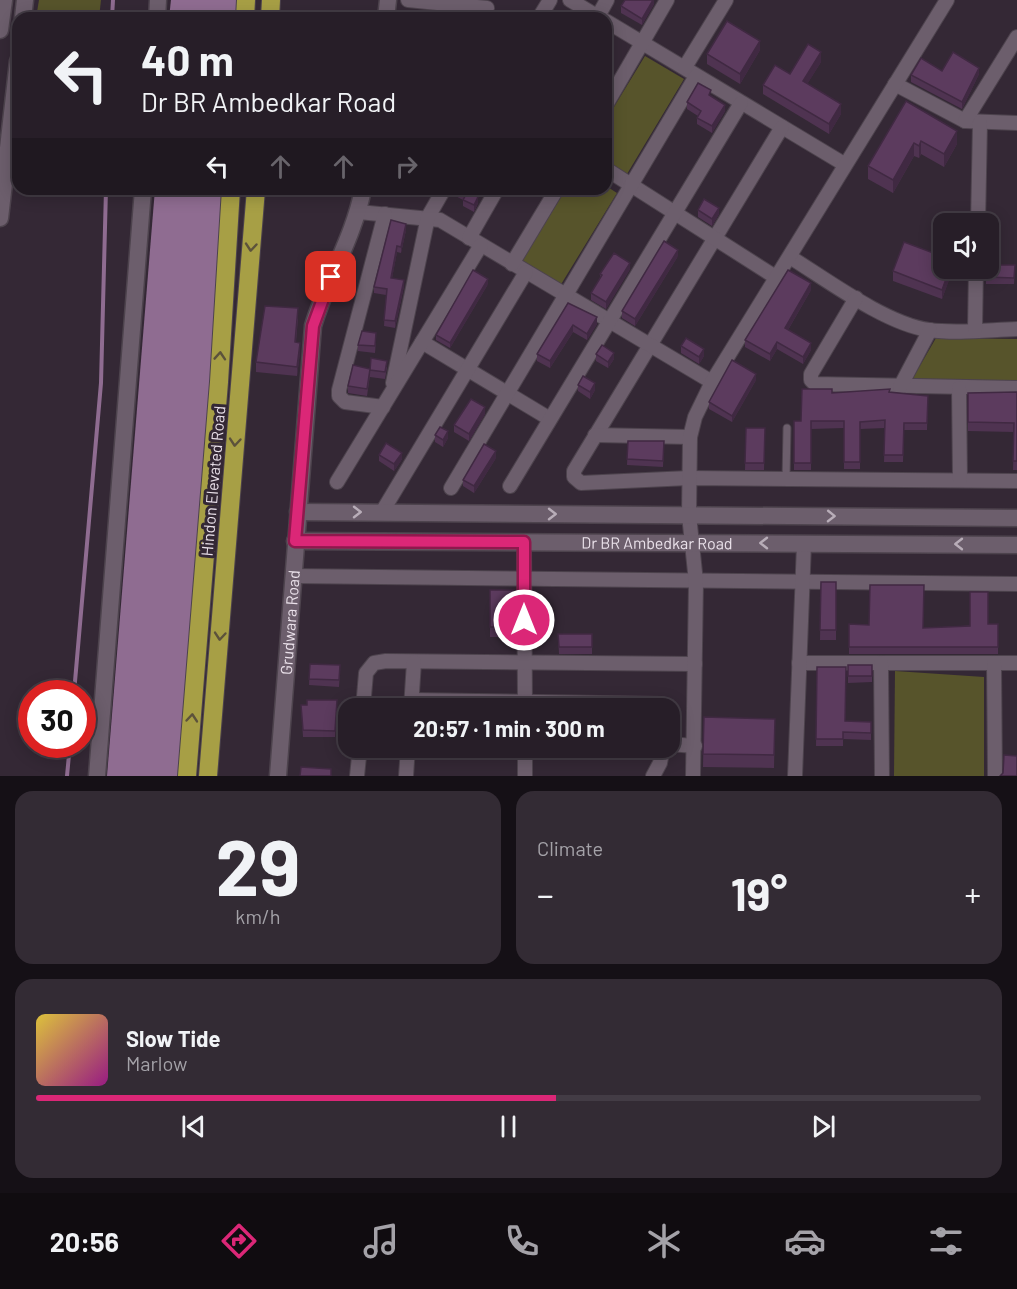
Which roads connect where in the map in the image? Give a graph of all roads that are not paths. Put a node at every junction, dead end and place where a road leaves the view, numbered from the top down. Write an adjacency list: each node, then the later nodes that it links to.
1 (4, 0): 10 (street)
2 (408, 0): 7 (street)
3 (570, 0): 8 (street)
4 (667, 0): 12 (street)
5 (726, 0): 13 (street)
6 (946, 0): 14 (street)
7 (486, 9)
8 (590, 12)
9 (612, 24): 12 (street)
10 (0, 30)
11 (1016, 39): 18 (street)
12 (643, 41): 13 (street); 15 (street)
13 (691, 71): 16 (street); 25 (street)
14 (895, 84): 18 (street); 22 (street)
15 (612, 95)
16 (741, 103): 21 (street); 35 (street)
17 (12, 107): 24 (street)
18 (965, 121): 19 (street)
19 (980, 123): 20 (street); 36 (street)
20 (1017, 123)
21 (782, 127): 22 (street); 39 (street)
22 (844, 164): 41 (street)
23 (612, 173): 25 (street)
24 (2, 184): 33 (street)
25 (630, 185): 35 (street); 46 (street)
26 (143, 195): 103 (street)
27 (231, 195): 104 (highway, Hindon Elevated Road, one-way to 27)
28 (256, 195): 105 (highway, Hindon Elevated Road, one-way to 105)
29 (362, 195): 34 (street, Grudwara Road)
30 (441, 195): 38 (street)
31 (494, 195): 40 (street)
32 (553, 195): 42 (street)
33 (0, 209)
34 (359, 212): 37 (street); 73 (street, Grudwara Road)
35 (674, 213): 39 (street); 48 (street)
36 (978, 213)
37 (385, 214): 38 (street); 61 (street)
38 (428, 218): 40 (street); 59 (street)
39 (714, 237): 44 (street); 53 (street)
40 (475, 241): 42 (street); 52 (street)
41 (790, 257): 44 (street); 47 (street)
42 (512, 264): 43 (street)
43 (526, 272): 46 (street); 54 (street)
44 (777, 278): 55 (street)
45 (976, 279): 51 (street)
46 (565, 296): 48 (street); 60 (street)
47 (856, 298): 50 (street); 56 (street)
48 (608, 322): 53 (street); 62 (street)
49 (1017, 329): 51 (street)
50 (930, 330): 51 (street); 56 (street)
51 (975, 330)
52 (422, 342): 54 (street); 59 (street)
53 (647, 346): 55 (street); 64 (street)
54 (467, 369): 60 (street); 74 (street)
55 (712, 382): 65 (street)
56 (900, 387): 57 (street)
57 (959, 388): 58 (street); 68 (street)
58 (1017, 388)
59 (392, 392): 61 (street)
60 (507, 393): 62 (street); 72 (street)
61 (383, 407): 70 (street)
62 (550, 419): 71 (street)
63 (787, 428): 67 (lane)
64 (596, 435): 65 (street); 66 (street)
65 (690, 437): 66 (street)
66 (689, 478): 67 (street); 75 (street)
67 (786, 479): 68 (street)
68 (960, 480): 69 (street)
69 (1017, 481)
70 (337, 483)
71 (510, 486)
72 (451, 489)
73 (298, 512): 74 (street, Dr BR Ambedkar Road, one-way to 74); 77 (street, Grudwara Road)
74 (382, 512): 75 (street, Dr BR Ambedkar Road, one-way to 75)
75 (689, 515): 76 (street, Dr BR Ambedkar Road, one-way to 76); 79 (street)
76 (1017, 518)
77 (295, 541): 78 (street, Dr BR Ambedkar Road); 82 (street, Grudwara Road)
78 (524, 542): 79 (street, Dr BR Ambedkar Road); 83 (street)
79 (691, 543): 80 (street, Dr BR Ambedkar Road, one-way to 79); 84 (street)
80 (804, 544): 81 (street, Dr BR Ambedkar Road, one-way to 80); 85 (street)
81 (1017, 545)
82 (293, 576): 83 (street); 106 (street, Grudwara Road)
83 (524, 579): 84 (street); 88 (street)
84 (696, 582): 85 (street); 93 (street)
85 (803, 583): 86 (street); 89 (street)
86 (1017, 584)
87 (414, 662): 88 (street); 94 (street); 95 (street)
88 (524, 663): 93 (street); 96 (street)
89 (799, 663): 90 (street); 112 (street)
90 (881, 663): 91 (street); 113 (street)
91 (994, 663): 92 (street); 114 (street)
92 (1017, 663)
93 (695, 664): 98 (street)
94 (364, 698)
95 (412, 698)
96 (525, 698)
97 (680, 745): 98 (street)
98 (695, 746): 111 (street)
99 (359, 758): 107 (street)
100 (407, 758): 108 (street)
101 (525, 758): 109 (street)
102 (661, 758): 110 (street)
103 (97, 776)
104 (187, 776)
105 (208, 776)
106 (278, 776)
107 (357, 776)
108 (406, 776)
109 (525, 776)
110 (653, 776)
111 (693, 776)
112 (795, 776)
113 (882, 776)
114 (995, 776)

